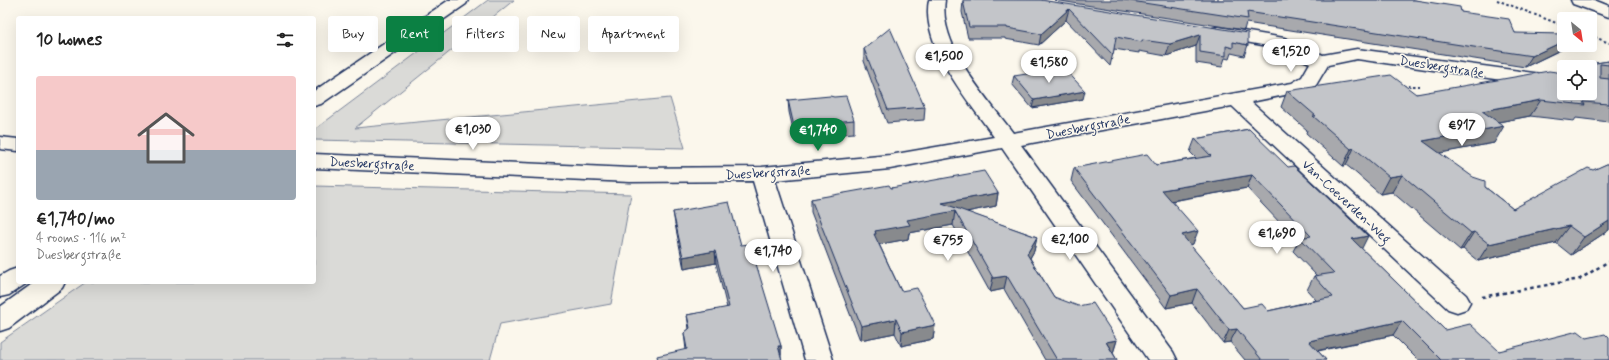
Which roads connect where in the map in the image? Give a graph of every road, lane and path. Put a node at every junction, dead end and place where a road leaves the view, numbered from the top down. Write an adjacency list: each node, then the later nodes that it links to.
1 (435, 0): 12 (main road)
2 (460, 0): 16 (main road)
3 (937, 0): 18 (main road)
4 (1497, 0): 7 (path)
5 (1579, 0): 6 (main road)
6 (1609, 12)
7 (1557, 23)
8 (1200, 30): 11 (main road)
9 (1597, 38): 10 (path)
10 (1609, 43)
11 (1321, 61): 13 (main road, Duesbergstraße); 17 (main road, Duesbergstraße)
12 (316, 82)
13 (1557, 82)
14 (1426, 86): 15 (path)
15 (1396, 87)
16 (316, 99)
17 (1236, 99): 18 (main road, Duesbergstraße); 28 (main road, Van-Coeverden-Weg)
18 (1007, 142): 22 (main road, Duesbergstraße); 32 (main road)
19 (0, 143): 20 (main road)
20 (16, 145)
21 (316, 161): 22 (main road, Duesbergstraße)
22 (762, 174): 31 (main road)
23 (1609, 261): 28 (path)
24 (16, 278): 27 (main road)
25 (35, 284): 29 (main road)
26 (51, 284): 30 (main road)
27 (0, 288)
28 (1457, 302)
29 (0, 306)
30 (0, 321)
31 (820, 360)
32 (1163, 360)

